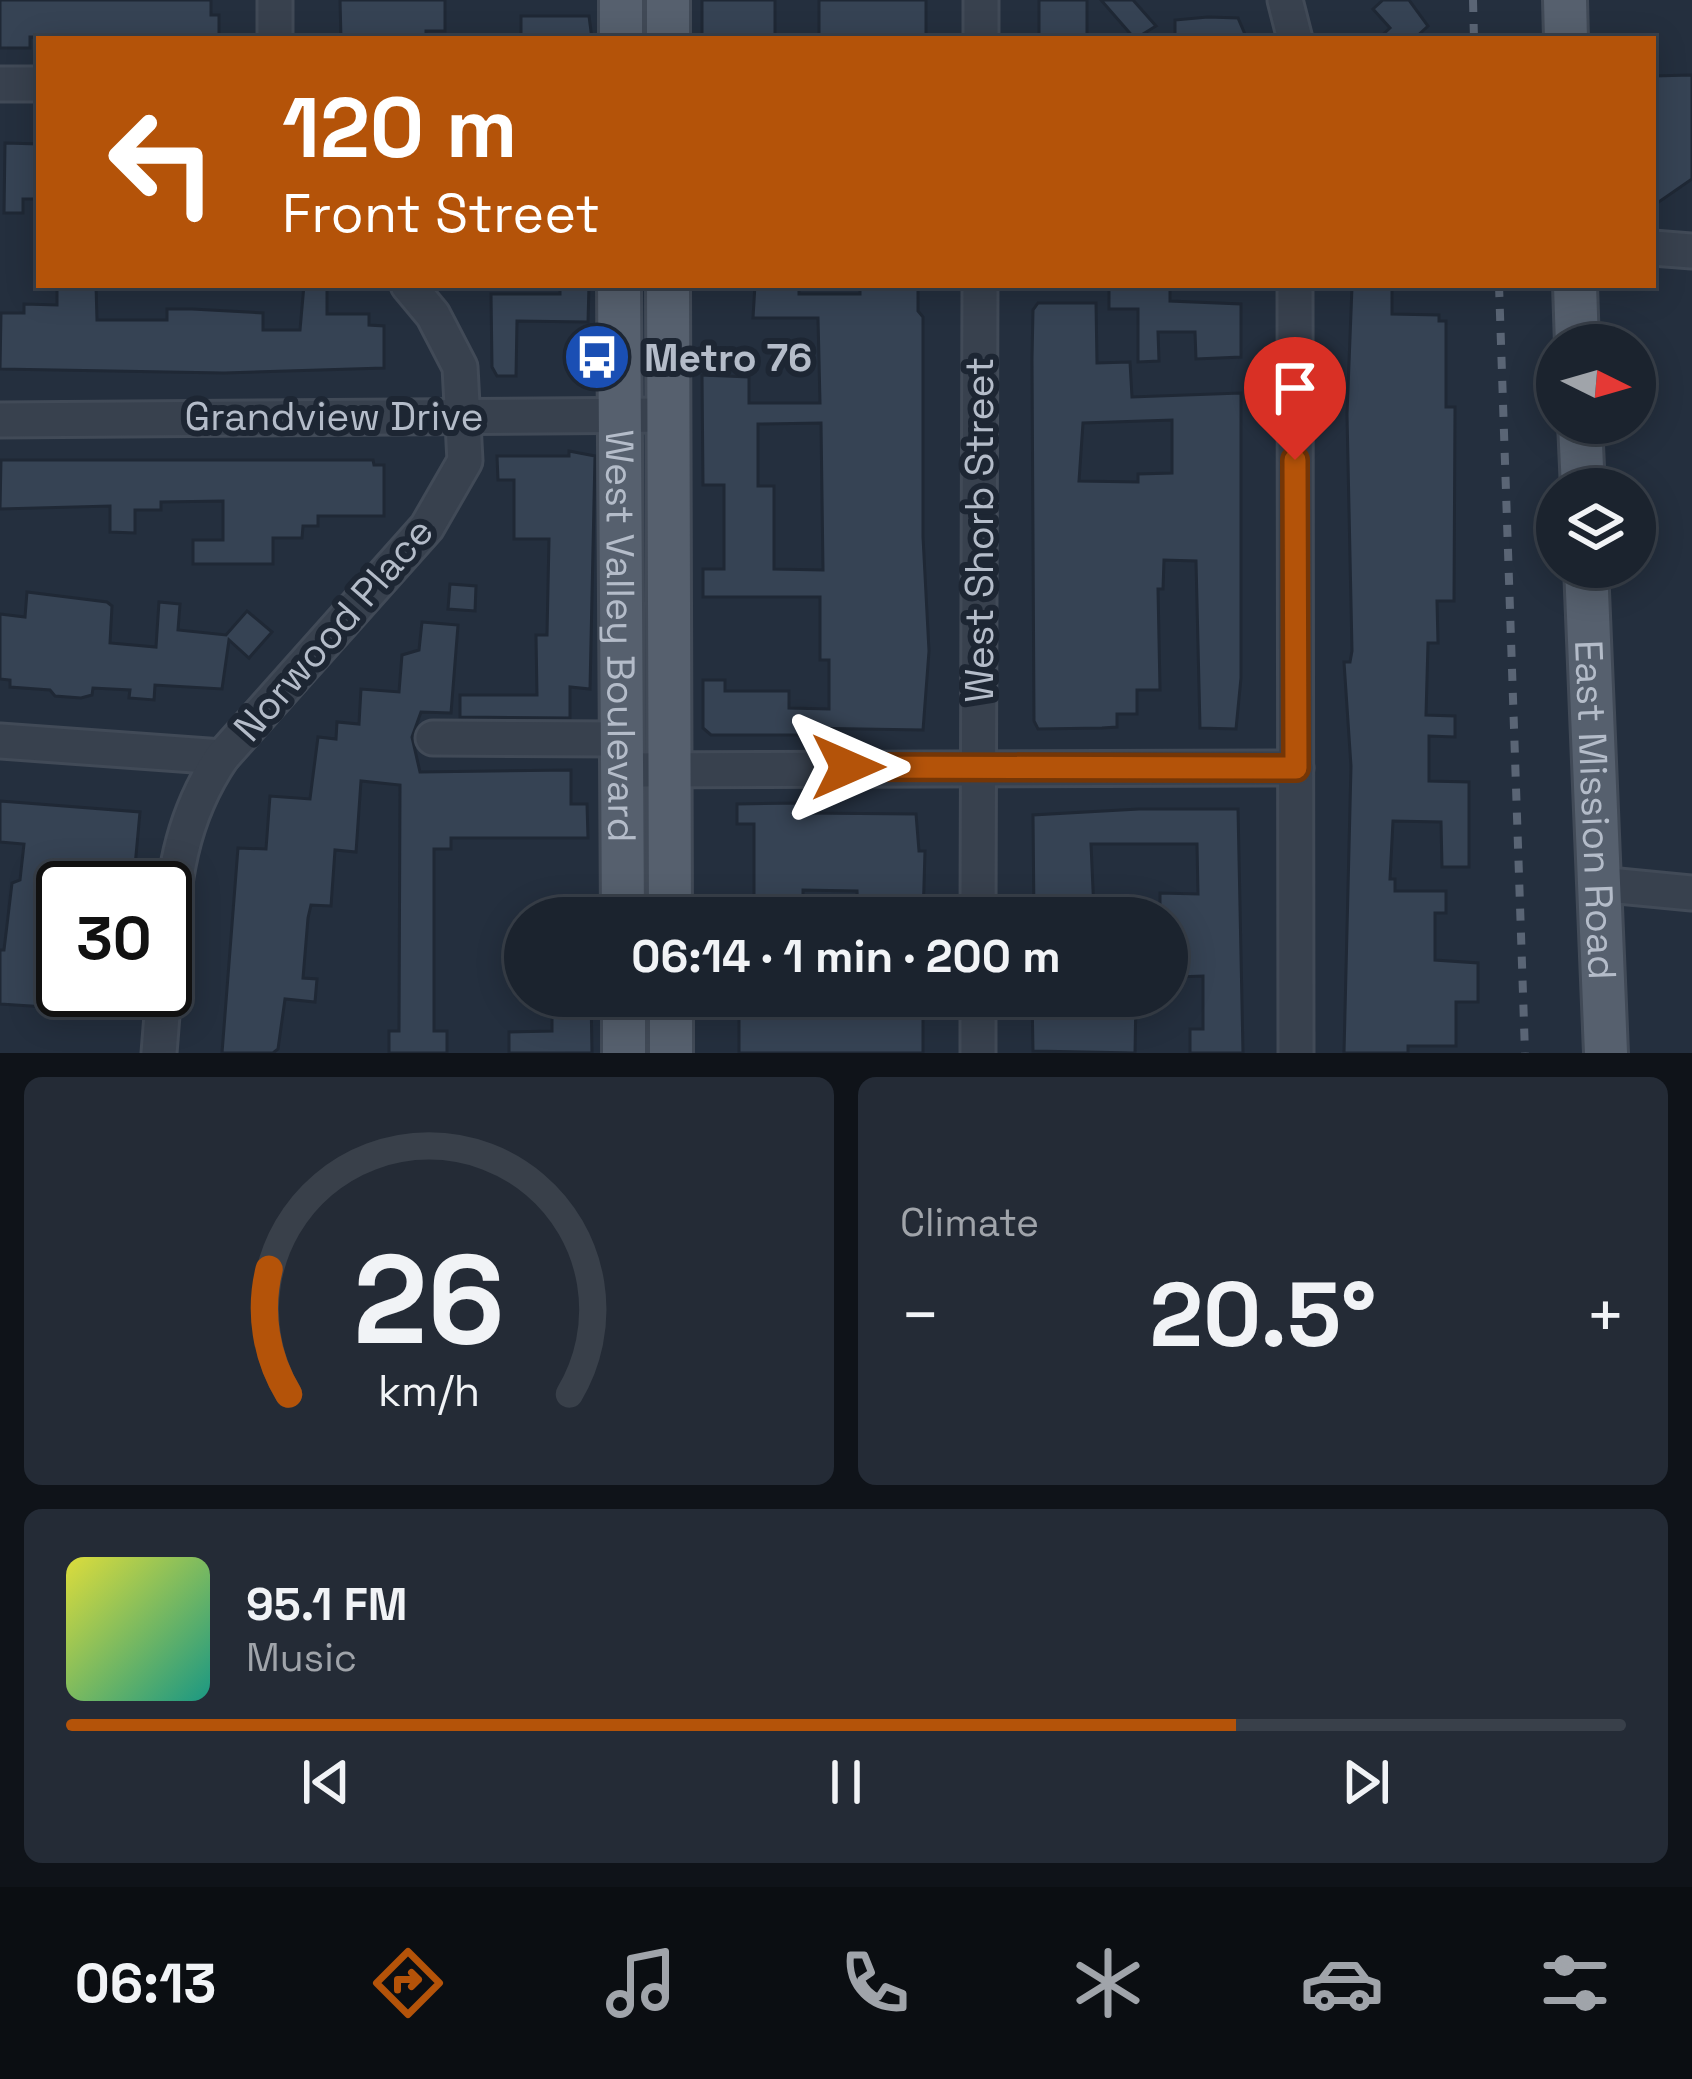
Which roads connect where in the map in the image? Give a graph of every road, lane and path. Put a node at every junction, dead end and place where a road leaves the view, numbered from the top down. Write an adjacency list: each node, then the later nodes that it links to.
1 (275, 0): 7 (street)
2 (621, 0): 8 (main road)
3 (668, 0): 9 (main road)
4 (981, 0): 10 (street)
5 (1285, 0): 11 (street)
6 (1565, 0): 12 (main road)
7 (275, 36)
8 (620, 36)
9 (668, 36)
10 (981, 36)
11 (1293, 36)
12 (1566, 36)
13 (0, 84): 14 (street)
14 (36, 84)
15 (1656, 248): 16 (street)
16 (1692, 251)
17 (410, 288): 24 (street, Norwood Place)
18 (619, 288): 25 (main road, West Valley Boulevard)
19 (668, 288): 26 (main road, West Valley Boulevard)
20 (980, 288): 33 (street, West Shorb Street)
21 (1295, 288): 34 (street)
22 (1575, 288): 23 (main road)
23 (1576, 324)
24 (463, 415): 25 (street, Grandview Drive); 27 (street, Grandview Drive); 32 (street, Norwood Place)
25 (618, 415): 26 (street, Grandview Drive); 31 (main road, West Valley Boulevard)
26 (668, 415): 35 (main road, West Valley Boulevard)
27 (0, 420)
28 (1587, 588): 37 (main road, East Mission Road)
29 (433, 738): 31 (street)
30 (0, 741): 32 (street)
31 (621, 754): 35 (street); 39 (main road, West Valley Boulevard)
32 (223, 757): 36 (street, Norwood Place)
33 (978, 766): 34 (street); 35 (street); 41 (street, West Shorb Street)
34 (1296, 768): 50 (street)
35 (670, 769): 40 (main road, West Valley Boulevard)
36 (179, 861)
37 (1598, 884): 38 (street); 51 (main road, East Mission Road)
38 (1692, 893)
39 (623, 897)
40 (670, 897)
41 (978, 897)
42 (162, 1017): 46 (street, Norwood Place)
43 (624, 1017): 47 (main road)
44 (671, 1017): 48 (main road)
45 (978, 1017): 49 (street)
46 (158, 1053)
47 (624, 1053)
48 (671, 1053)
49 (978, 1053)
50 (1296, 1053)
51 (1606, 1053)

